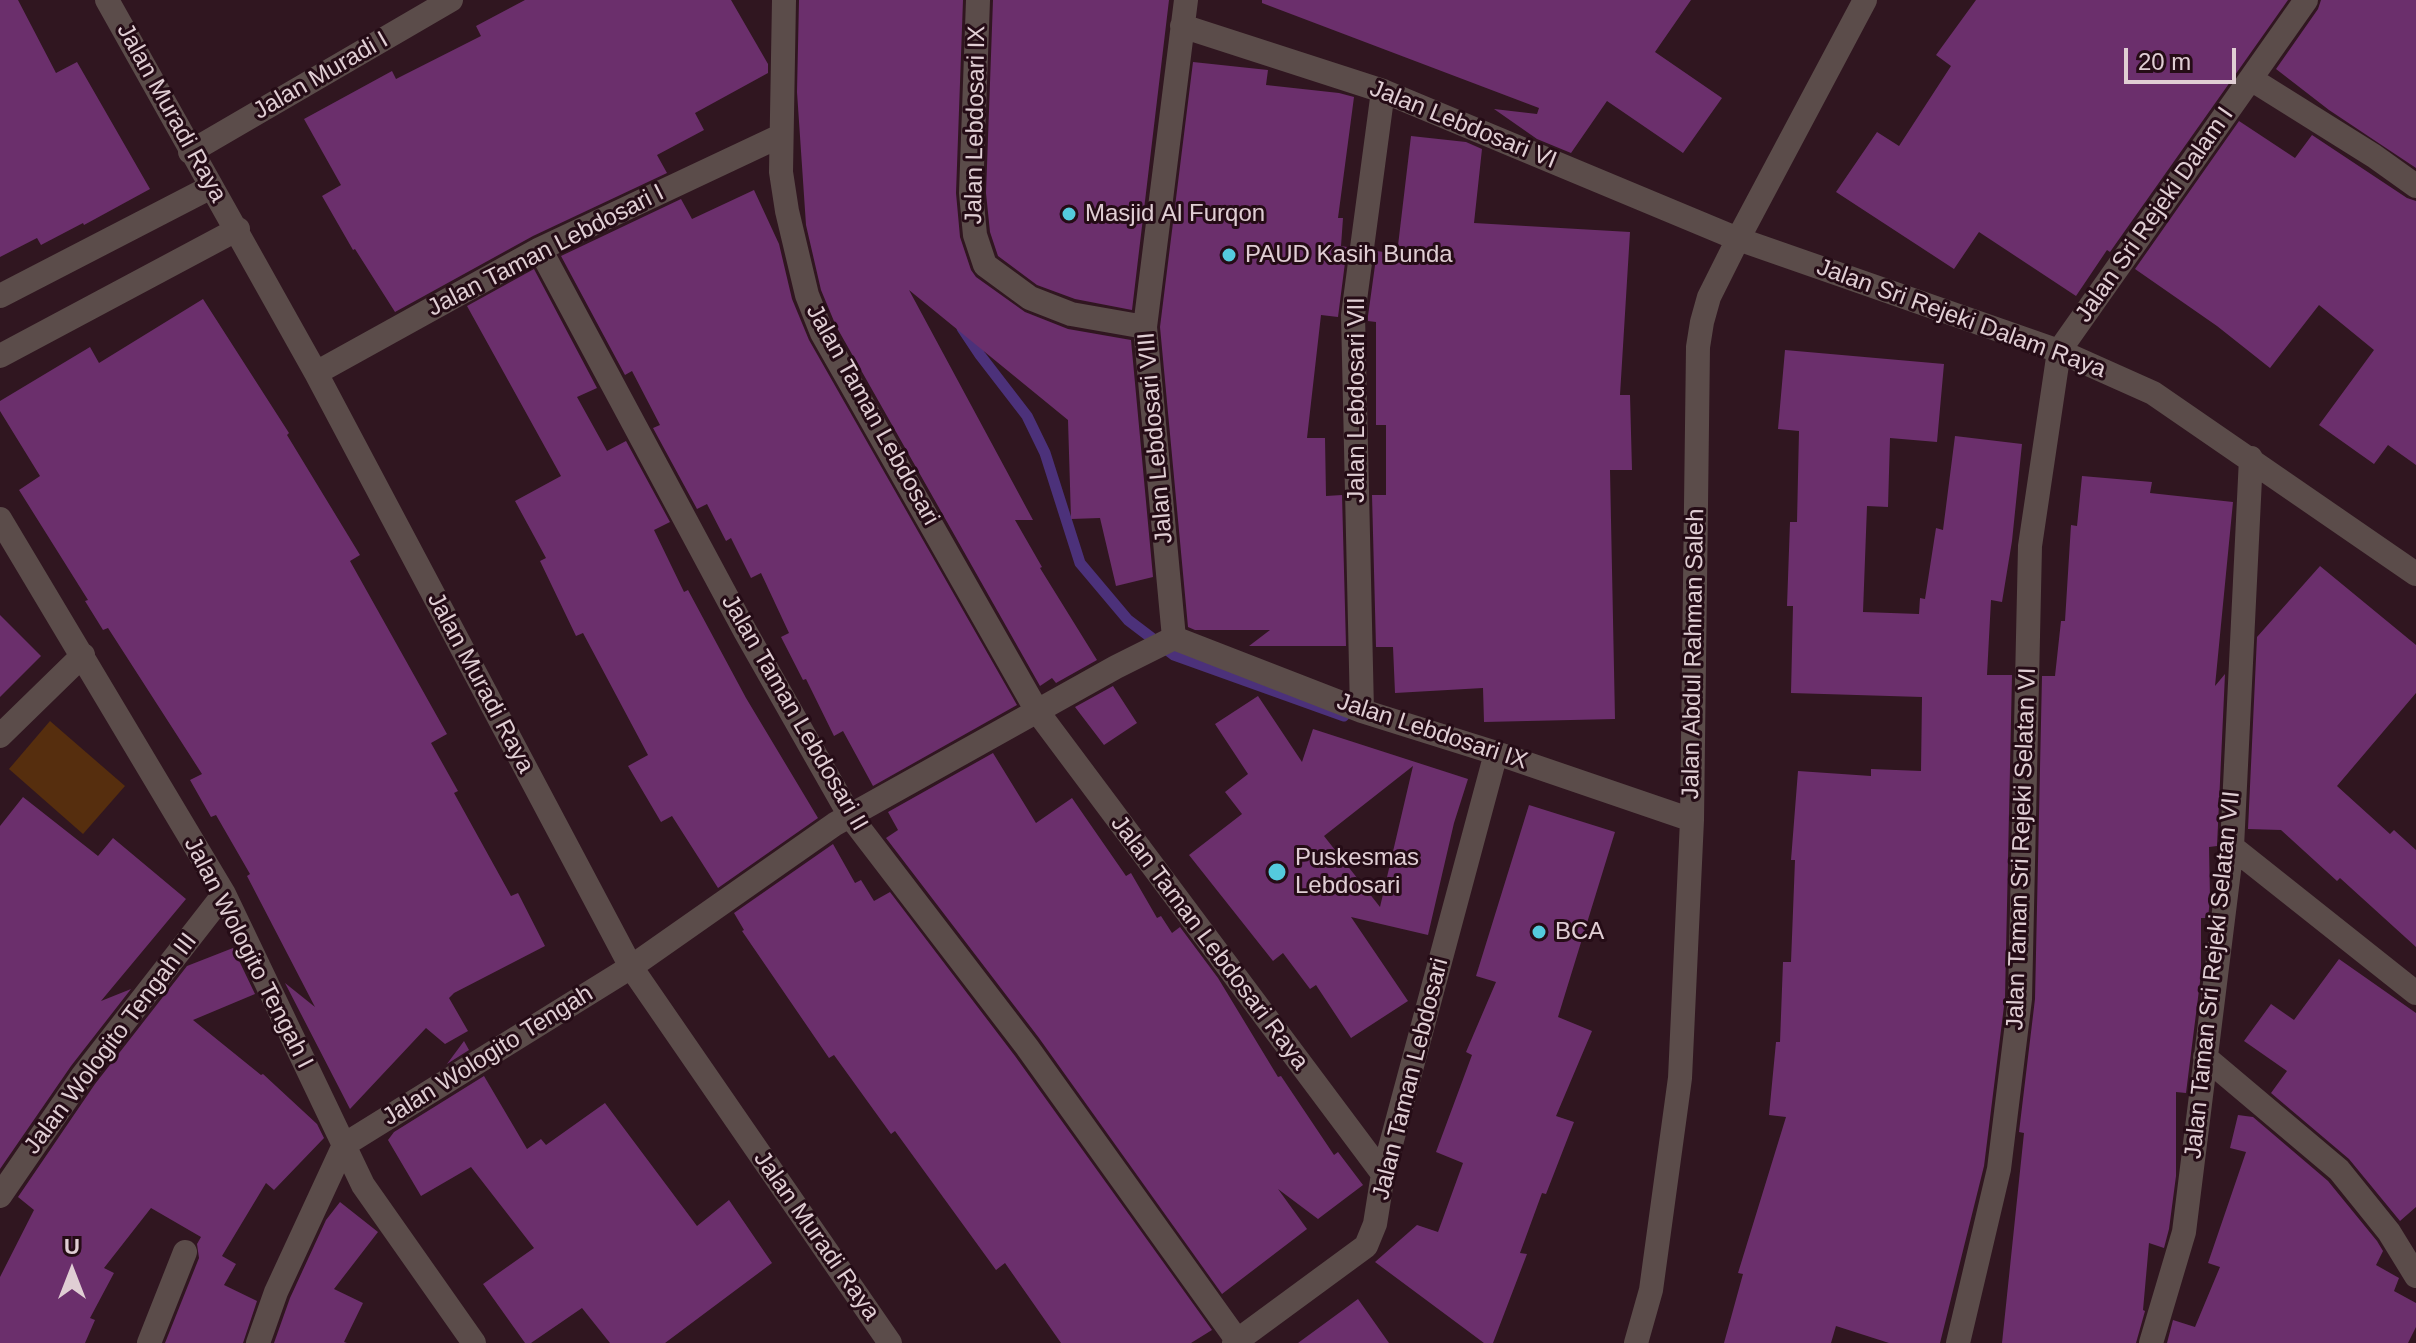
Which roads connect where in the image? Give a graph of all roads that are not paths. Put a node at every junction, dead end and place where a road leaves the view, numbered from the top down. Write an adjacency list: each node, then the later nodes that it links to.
1 (107, 0): 12 (street, Jalan Muradi Raya)
2 (451, 0): 12 (street, Jalan Muradi I)
3 (784, 0): 11 (street, Jalan Taman Lebdosari)
4 (978, 0): 19 (street, Jalan Lebdosari IX)
5 (1186, 0): 8 (street, Jalan Lebdosari VIII)
6 (1865, 0): 16 (street, Jalan Abdul Rahman Saleh)
7 (2306, 0): 9 (street, Jalan Sri Rejeki Dalam I)
8 (1182, 26): 10 (street, Jalan Lebdosari VI); 19 (street, Jalan Lebdosari VIII)
9 (2251, 79): 13 (street); 20 (street, Jalan Sri Rejeki Dalam I)
10 (1383, 91): 16 (street, Jalan Lebdosari VI); 29 (street, Jalan Lebdosari VII)
11 (780, 136): 17 (street, Jalan Taman Lebdosari I); 28 (street, Jalan Taman Lebdosari)
12 (190, 152): 14 (street, Jalan Muradi Raya)
13 (2416, 186)
14 (211, 187): 15 (street, Jalan Muradi Raya); 18 (street)
15 (238, 229): 21 (street); 22 (street, Jalan Muradi Raya)
16 (1738, 239): 20 (street, Jalan Sri Rejeki Dalam Raya); 33 (street, Jalan Abdul Rahman Saleh)
17 (540, 249): 22 (street, Jalan Taman Lebdosari I); 32 (street, Jalan Taman Lebdosari II)
18 (0, 296)
19 (1145, 327): 26 (street, Jalan Lebdosari VIII)
20 (2059, 351): 23 (street, Jalan Sri Rejeki Dalam Raya); 50 (street, Jalan Taman Sri Rejeki Selatan VI)
21 (0, 356)
22 (316, 373): 36 (street, Jalan Muradi Raya)
23 (2251, 458): 25 (street, Jalan Sri Rejeki Dalam Raya); 34 (street, Jalan Taman Sri Rejeki Selatan VII)
24 (0, 519): 27 (street, Jalan Wologito Tengah I)
25 (2416, 574)
26 (1170, 640): 28 (street); 29 (street, Jalan Lebdosari IX)
27 (83, 655): 30 (street); 35 (street, Jalan Wologito Tengah I)
28 (1037, 711): 32 (street); 40 (street, Jalan Taman Lebdosari Raya)
29 (1362, 711): 31 (street, Jalan Lebdosari IX)
30 (0, 736)
31 (1496, 753): 33 (street, Jalan Lebdosari IX); 40 (street, Jalan Taman Lebdosari)
32 (850, 816): 36 (street); 44 (street, Jalan Taman Lebdosari II)
33 (1692, 820): 49 (street, Jalan Abdul Rahman Saleh)
34 (2232, 847): 37 (street); 38 (street, Jalan Taman Sri Rejeki Selatan VII)
35 (224, 894): 39 (street, Jalan Wologito Tengah I); 41 (street, Jalan Wologito Tengah III)
36 (631, 967): 39 (street, Jalan Wologito Tengah); 48 (street, Jalan Muradi Raya)
37 (2416, 993)
38 (2205, 1057): 43 (street); 51 (street, Jalan Taman Sri Rejeki Selatan VII)
39 (344, 1145): 46 (street); 47 (street, Jalan Wologito Tengah I)
40 (1383, 1174): 44 (street, Jalan Taman Lebdosari)
41 (0, 1196)
42 (185, 1252): 45 (street)
43 (2416, 1276)
44 (1235, 1342)
45 (149, 1343)
46 (258, 1343)
47 (474, 1343)
48 (890, 1343)
49 (1636, 1343)
50 (1958, 1343)
51 (2151, 1343)

